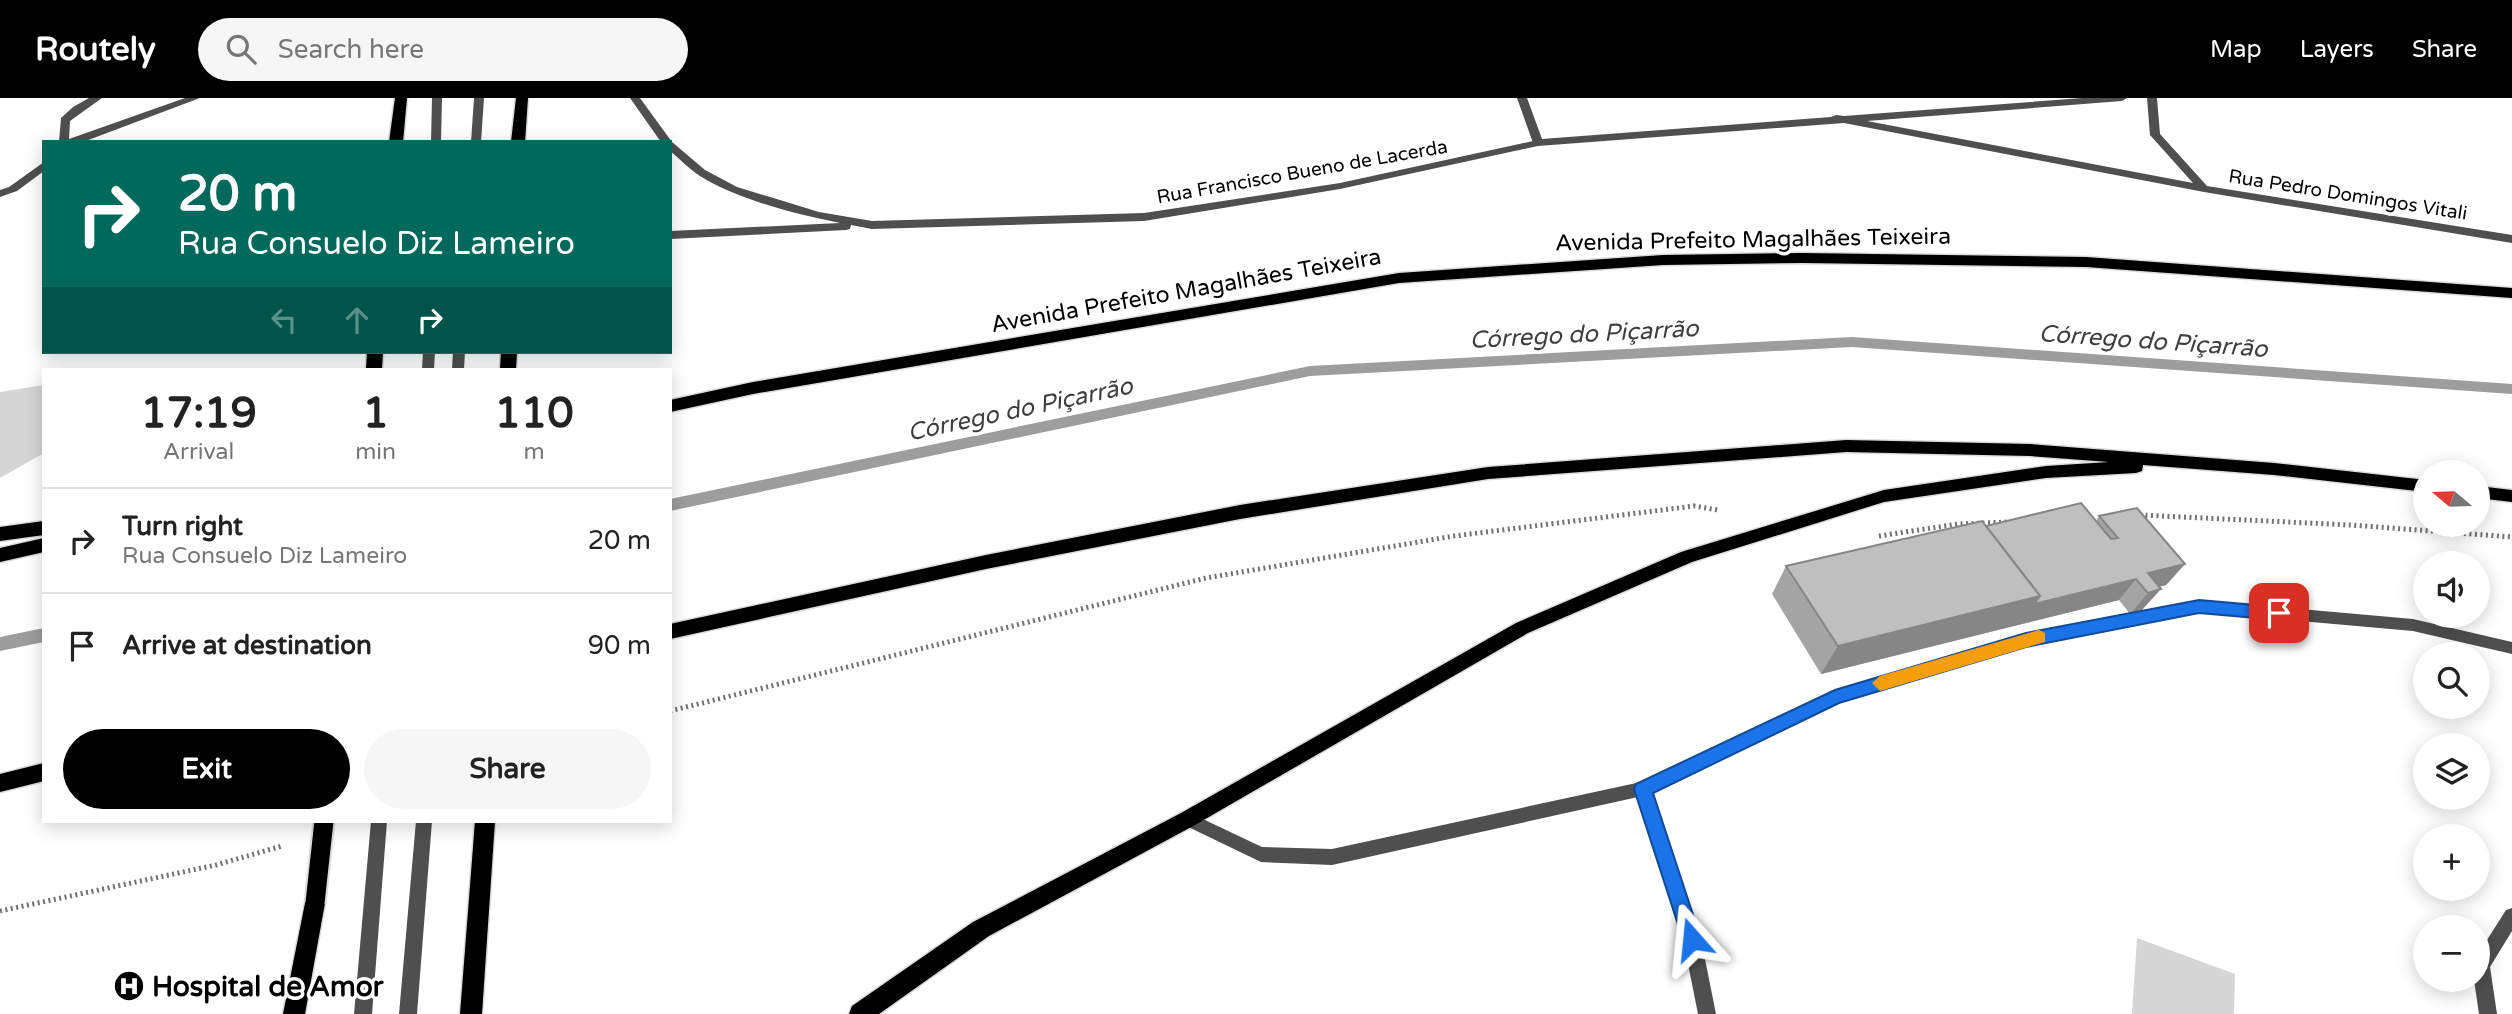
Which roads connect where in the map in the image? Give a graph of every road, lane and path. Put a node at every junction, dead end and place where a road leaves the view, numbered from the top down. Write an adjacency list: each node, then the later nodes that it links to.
1 (97, 98): 12 (street)
2 (195, 98): 13 (street)
3 (401, 98): 14 (main road)
4 (437, 98): 15 (street)
5 (479, 98): 16 (street)
6 (522, 98): 17 (main road)
7 (635, 98): 18 (street, Rua Francisco Bueno de Lacerda)
8 (1522, 98): 19 (street)
9 (2123, 98): 11 (street)
10 (2152, 98): 22 (street, Rua Pedro Domingos Vitali)
11 (1836, 118): 19 (street, Rua Francisco Bueno de Lacerda); 22 (street)
12 (64, 140)
13 (78, 140)
14 (396, 140)
15 (436, 140)
16 (476, 140)
17 (518, 140)
18 (666, 140)
19 (1538, 143): 24 (street, Rua Francisco Bueno de Lacerda)
20 (672, 147): 24 (street, Rua Francisco Bueno de Lacerda)
21 (42, 167): 23 (street)
22 (2204, 188): 26 (street, Rua Pedro Domingos Vitali)
23 (0, 194)
24 (872, 225): 25 (street)
25 (672, 235)
26 (2512, 239)
27 (2512, 293): 28 (main road, Avenida Prefeito Magalhães Teixeira)
28 (672, 406)
29 (2199, 463): 30 (main road); 37 (main road); 42 (main road)
30 (2413, 485)
31 (2490, 493): 32 (main road)
32 (2512, 496)
33 (42, 528): 34 (main road)
34 (0, 534)
35 (42, 545): 36 (main road)
36 (0, 555)
37 (672, 632)
38 (2512, 648): 41 (street)
39 (42, 772): 40 (main road)
40 (0, 783)
41 (1643, 789): 42 (street); 55 (street)
42 (1188, 819): 54 (main road)
43 (324, 823): 50 (main road, bridge)
44 (379, 823): 51 (street)
45 (424, 823): 52 (street)
46 (485, 831): 53 (main road)
47 (293, 843): 48 (path)
48 (0, 911)
49 (2512, 916): 56 (street)
50 (294, 1014)
51 (363, 1014)
52 (408, 1014)
53 (471, 1014)
54 (860, 1014)
55 (1707, 1014)
56 (2488, 1014)

